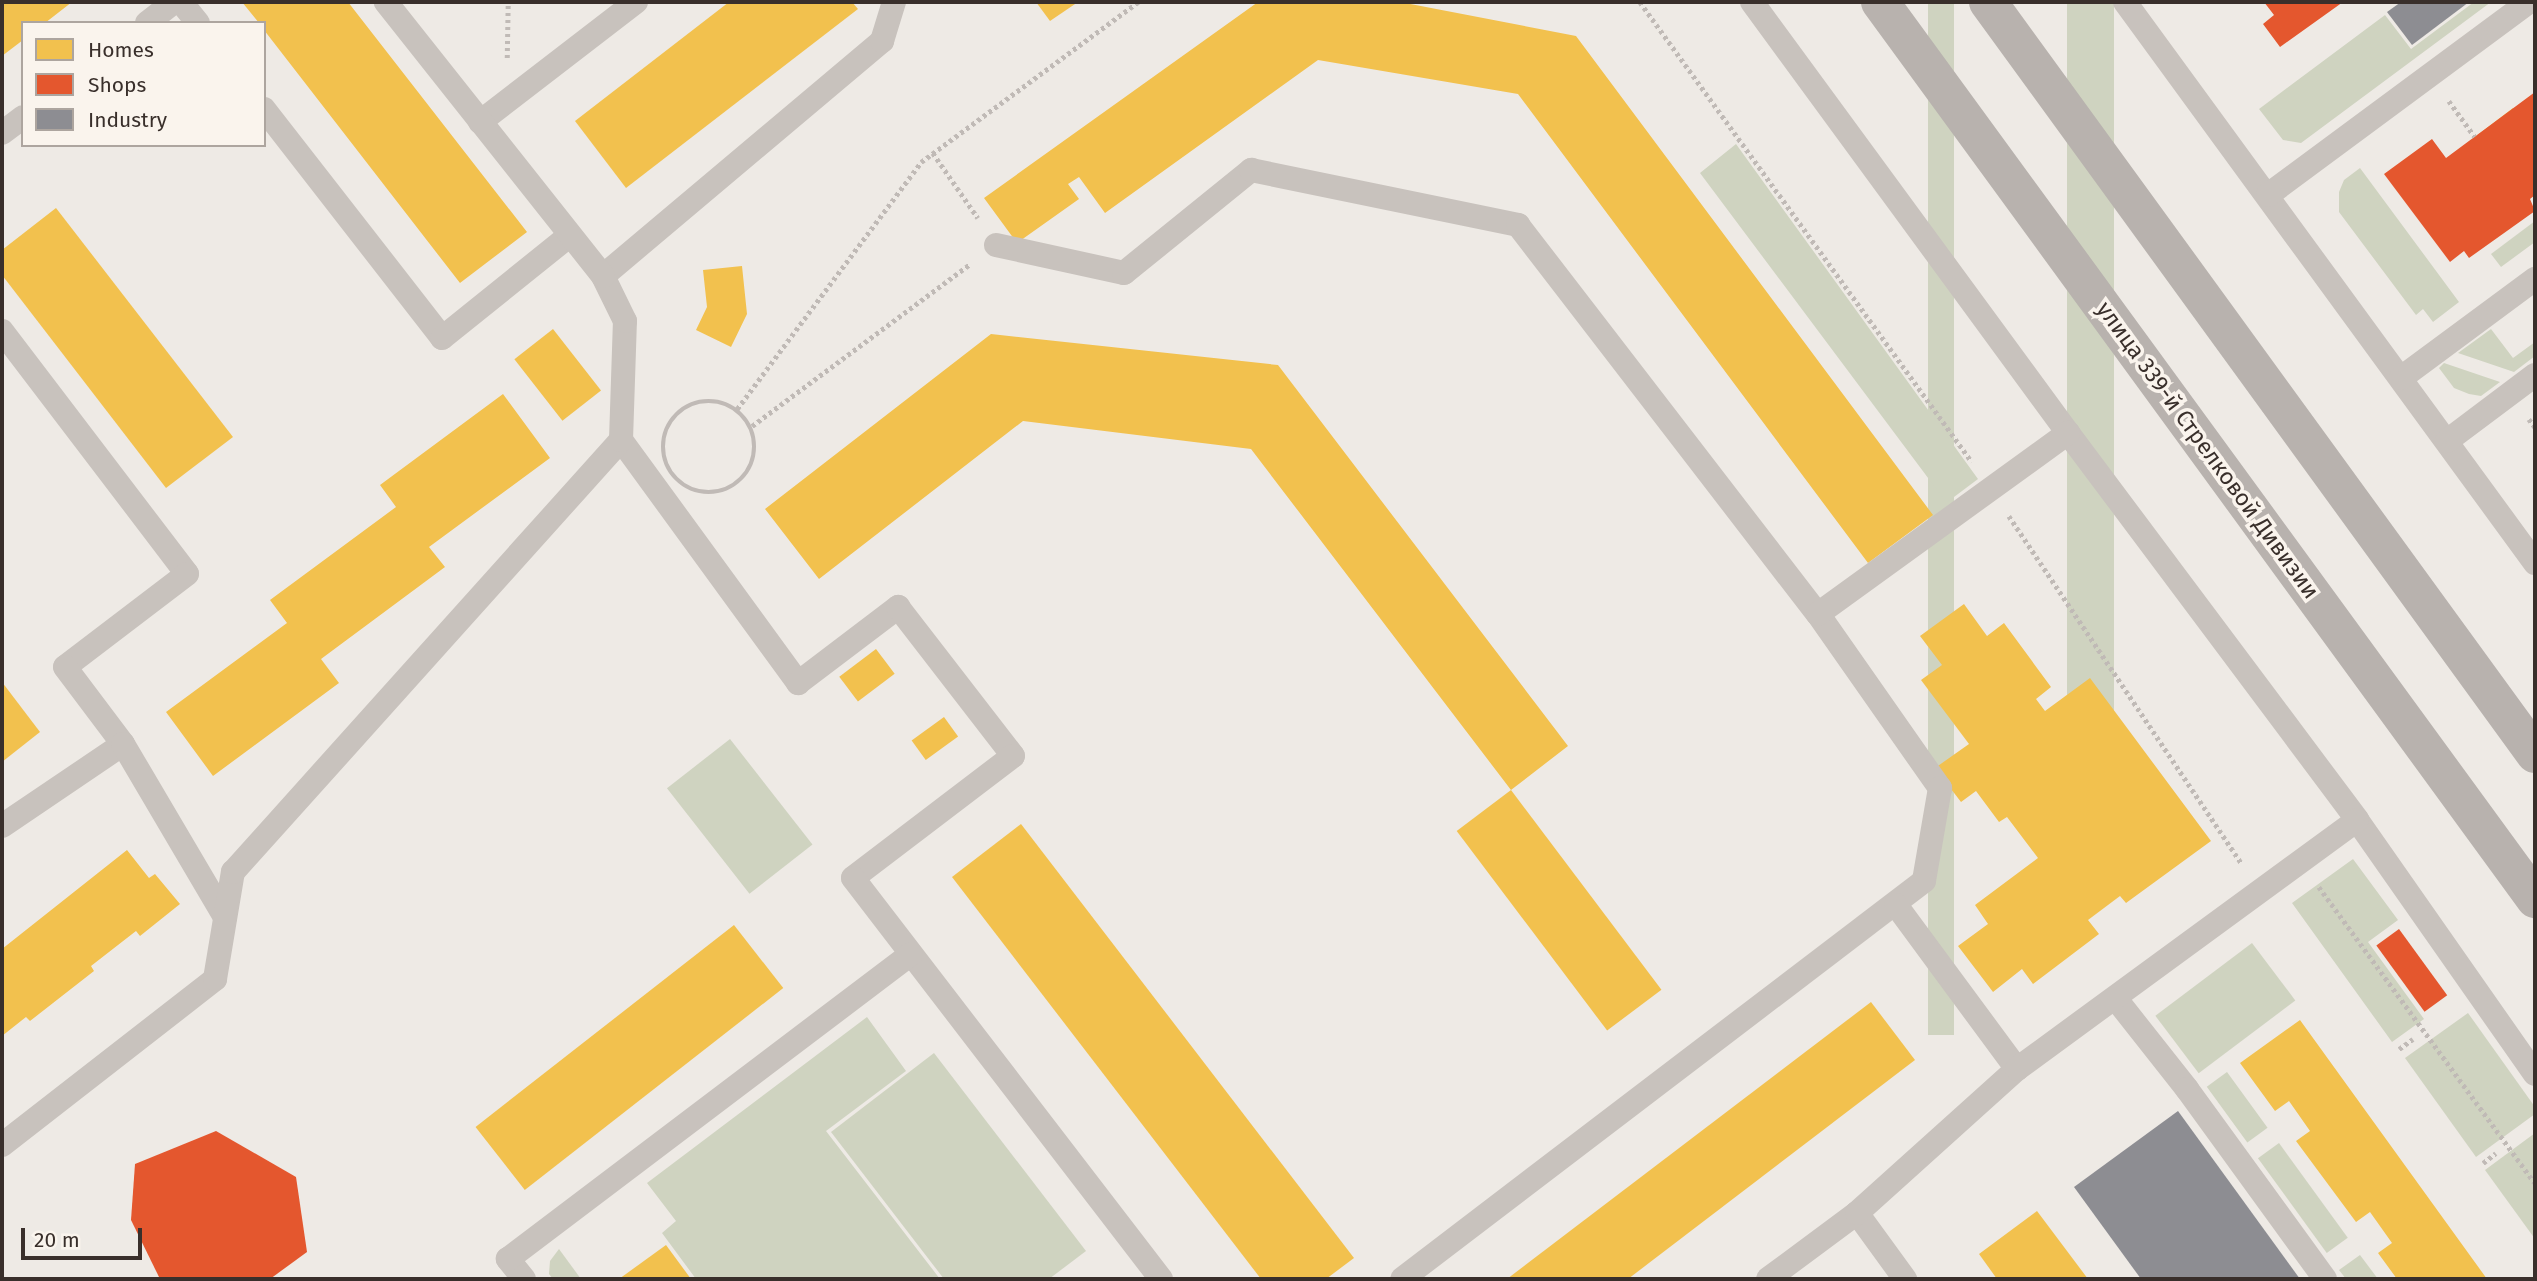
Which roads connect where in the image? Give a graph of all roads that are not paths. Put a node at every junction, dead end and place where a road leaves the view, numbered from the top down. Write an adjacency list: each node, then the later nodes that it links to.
1 (174, 2): 11 (lane)
2 (181, 2): 12 (lane)
3 (386, 2): 15 (lane)
4 (636, 2): 15 (lane)
5 (894, 2): 20 (lane)
6 (1752, 2): 25 (lane)
7 (1880, 2): 34 (main road, улица 339-й Стрелковой Дивизии)
8 (1989, 2): 31 (main road)
9 (2125, 2): 17 (lane)
10 (2529, 2): 17 (lane)
11 (150, 21)
12 (196, 21)
13 (266, 112): 18 (lane)
14 (21, 119): 16 (lane)
15 (480, 122): 18 (lane)
16 (2, 133)
17 (2268, 195): 24 (lane)
18 (569, 236): 20 (lane)
19 (996, 245): 29 (lane)
20 (603, 276): 26 (lane)
21 (2535, 279): 24 (lane)
22 (2, 331): 30 (lane)
23 (2535, 375): 27 (lane)
24 (2401, 378): 27 (lane)
25 (2068, 433): 29 (lane); 32 (lane)
26 (621, 440): 36 (lane); 37 (lane)
27 (2447, 441): 28 (lane)
28 (2535, 563)
29 (1818, 614): 35 (lane)
30 (123, 744): 33 (lane); 36 (lane)
31 (2535, 754)
32 (2357, 820): 38 (lane); 40 (lane)
33 (2, 826)
34 (2535, 899)
35 (1896, 905): 39 (lane); 45 (lane)
36 (225, 917): 41 (lane)
37 (911, 954): 43 (lane); 44 (lane)
38 (2116, 999): 39 (lane); 48 (lane)
39 (2017, 1069): 42 (lane)
40 (2535, 1074)
41 (2, 1145)
42 (1857, 1213): 46 (lane); 47 (lane)
43 (524, 1279)
44 (1161, 1279)
45 (1402, 1279)
46 (1768, 1279)
47 (1905, 1279)
48 (2325, 1279)

